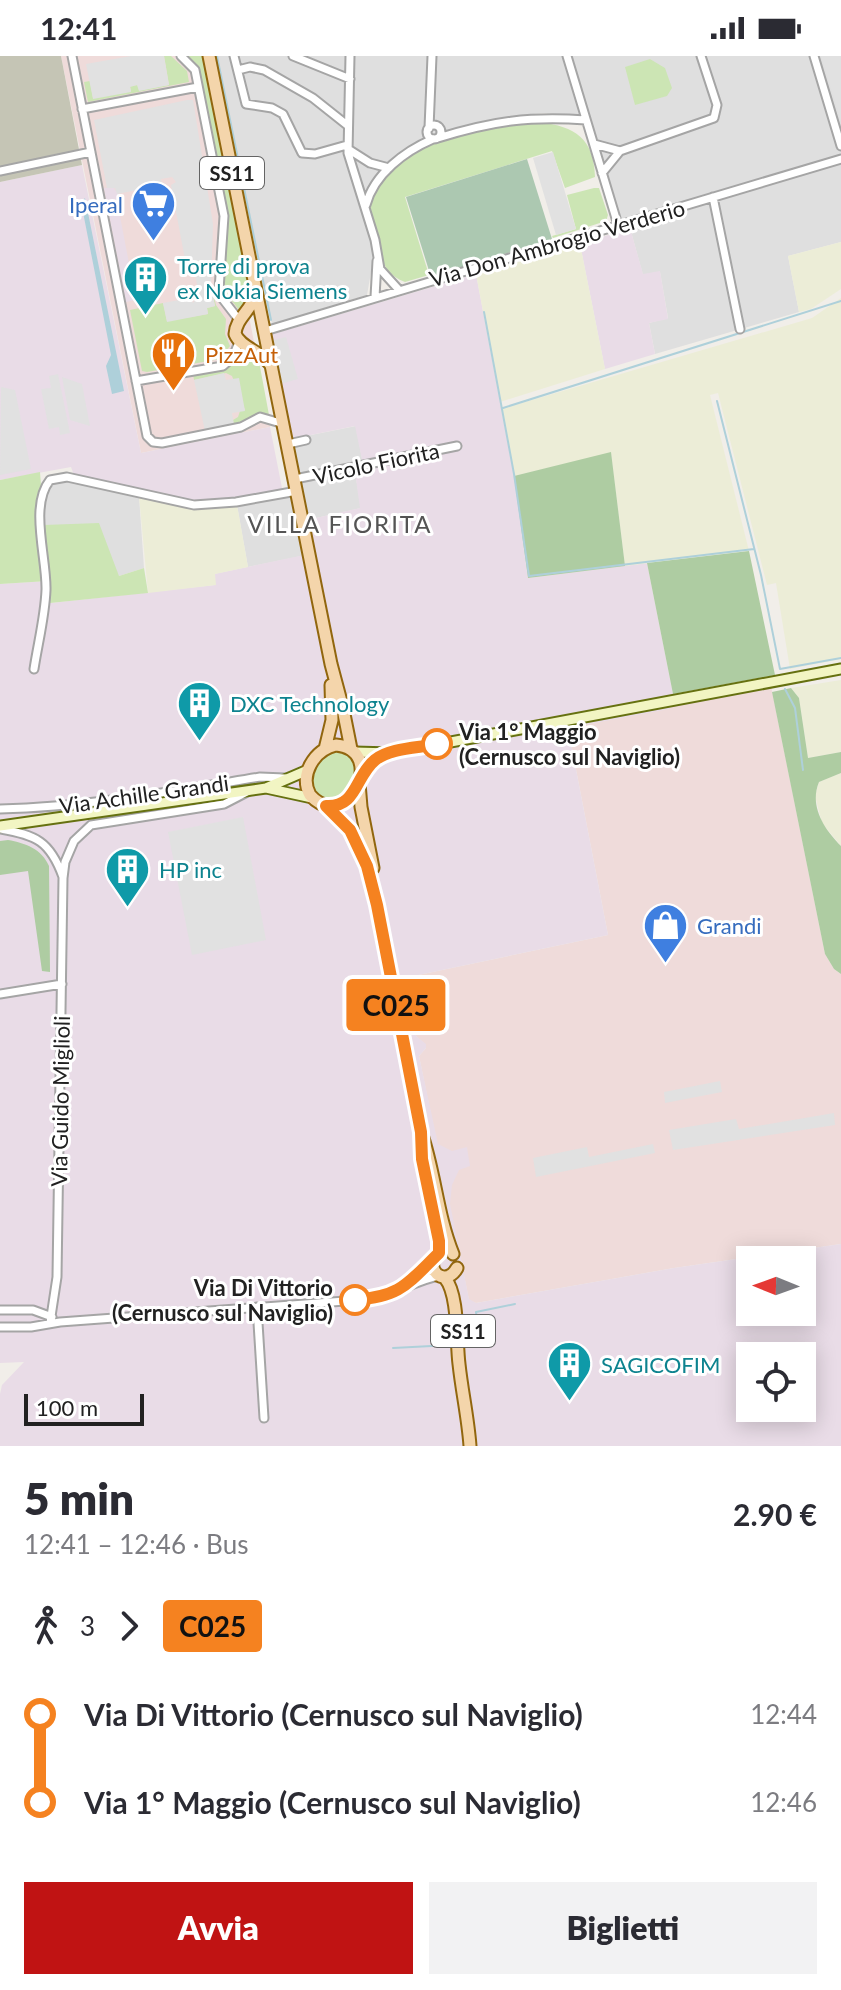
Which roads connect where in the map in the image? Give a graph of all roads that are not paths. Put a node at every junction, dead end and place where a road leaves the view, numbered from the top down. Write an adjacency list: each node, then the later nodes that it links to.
1 (72, 56): 14 (street)
2 (181, 56): 13 (street)
3 (209, 56): 31 (main road, SS11)
4 (234, 56): 11 (street)
5 (293, 56): 12 (street)
6 (350, 56): 12 (street)
7 (432, 56): 17 (street)
8 (567, 56): 15 (street)
9 (701, 56): 21 (street)
10 (814, 56): 19 (street)
11 (238, 70): 16 (street); 20 (street)
12 (350, 79): 16 (street)
13 (198, 87): 14 (street); 34 (street)
14 (82, 109): 22 (street)
15 (586, 120): 17 (street); 18 (street)
16 (347, 125): 20 (street)
17 (434, 132): 24 (street)
18 (594, 144): 21 (street); 26 (street)
19 (841, 146)
20 (347, 147): 24 (street); 28 (street)
21 (620, 151): 26 (street)
22 (91, 152): 25 (street); 39 (street)
23 (841, 159): 27 (street, Via Don Ambrogio Verderio)
24 (389, 168): 28 (street)
25 (0, 171)
26 (602, 173): 29 (street)
27 (713, 197): 29 (street, Via Don Ambrogio Verderio); 36 (street)
28 (365, 208): 30 (street)
29 (618, 225): 32 (street, Via Don Ambrogio Verderio)
30 (377, 255): 32 (street); 33 (street)
31 (256, 290): 34 (main road); 35 (main road, SS11)
32 (399, 290): 33 (street, Via Don Ambrogio Verderio)
33 (375, 297): 35 (street, Via Don Ambrogio Verderio)
34 (241, 318): 35 (main road); 37 (main road)
35 (266, 328): 37 (main road); 38 (main road, SS11)
36 (740, 329)
37 (243, 344): 38 (main road); 39 (street)
38 (273, 368): 40 (main road, SS11)
39 (136, 381): 40 (street)
40 (284, 424): 42 (main road, SS11)
41 (306, 440): 42 (street, Vicolo Fiorita)
42 (288, 444): 44 (main road, SS11)
43 (457, 446): 44 (street, Vicolo Fiorita)
44 (296, 485): 45 (main road, SS11); 46 (street, Vicolo Fiorita)
45 (330, 659): 48 (main road, SS11); 49 (main road, SS11)
46 (34, 669)
47 (841, 669): 50 (main road)
48 (325, 749): 49 (main road); 51 (main road, SS11)
49 (352, 751): 50 (main road); 53 (main road, SS11)
50 (392, 753): 53 (main road)
51 (308, 770): 52 (main road); 56 (main road)
52 (287, 778): 54 (main road); 58 (street, Via Achille Grandi)
53 (360, 778): 57 (main road); 61 (main road, SS11)
54 (266, 788): 55 (main road); 56 (main road)
55 (252, 790): 59 (main road); 60 (street)
56 (312, 798): 57 (main road, SS11)
57 (326, 806): 61 (main road, SS11)
58 (0, 809)
59 (0, 827): 60 (street)
60 (63, 878): 62 (street, Via Guido Miglioli)
61 (377, 905): 64 (main road, SS11)
62 (62, 984): 63 (street); 73 (street, Via Guido Miglioli)
63 (0, 994)
64 (421, 1132): 65 (main road, SS11); 66 (main road, SS11)
65 (453, 1254): 66 (main road); 67 (main road, SS11)
66 (436, 1256): 68 (main road, SS11); 69 (street)
67 (457, 1268): 68 (main road); 76 (main road, SS11)
68 (442, 1277): 69 (street); 76 (main road, SS11)
69 (403, 1288): 70 (street)
70 (257, 1307): 73 (street); 77 (street)
71 (0, 1310): 72 (street)
72 (35, 1311): 73 (street); 74 (street)
73 (51, 1320): 74 (street)
74 (34, 1326): 75 (street)
75 (0, 1327)
76 (465, 1393): 78 (main road, SS11)
77 (264, 1418)
78 (470, 1446)

